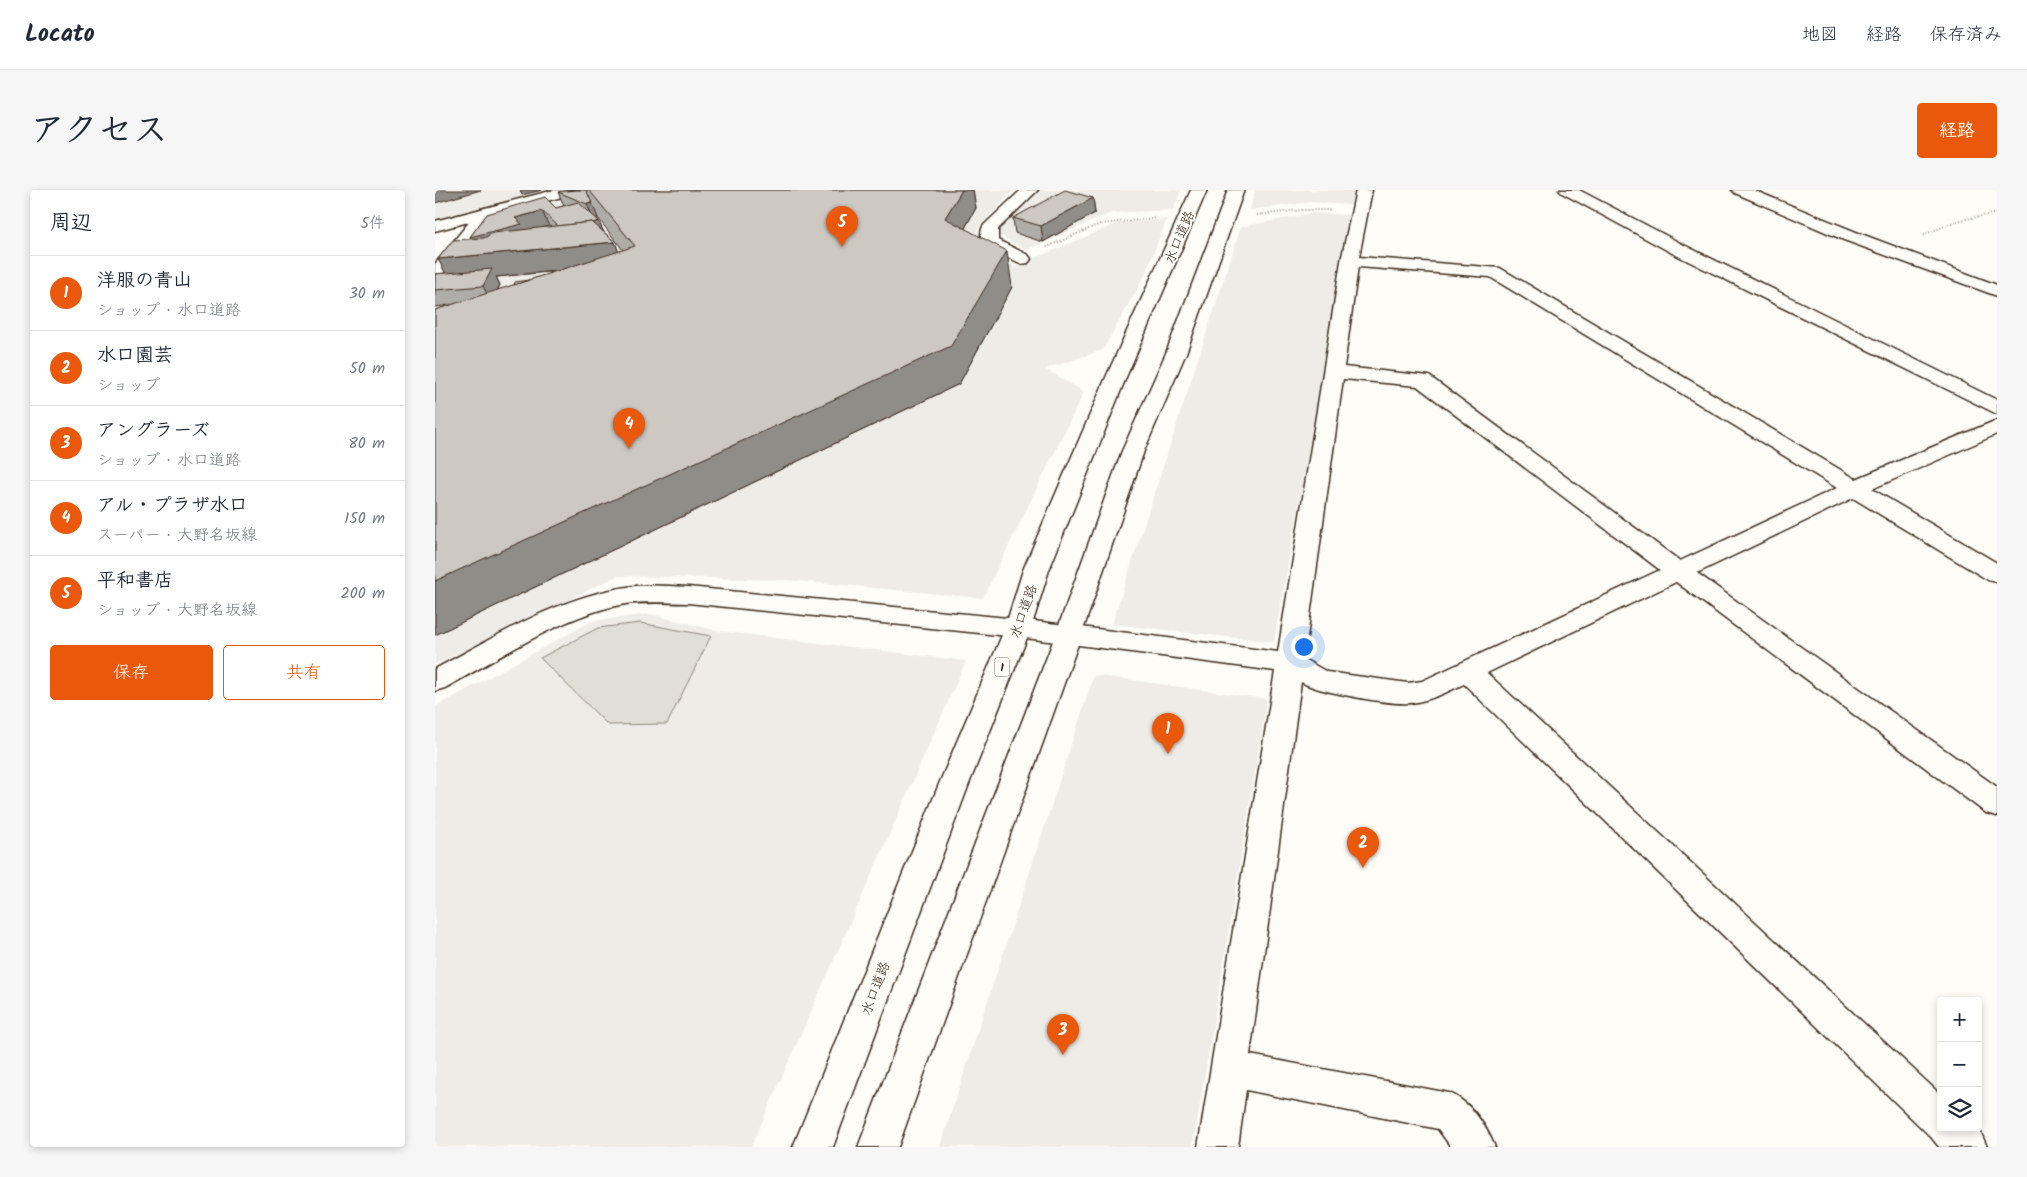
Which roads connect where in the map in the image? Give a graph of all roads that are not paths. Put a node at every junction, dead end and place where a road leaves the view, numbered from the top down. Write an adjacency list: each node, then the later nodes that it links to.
1 (572, 190): 8 (main road)
2 (1030, 190): 10 (main road)
3 (1199, 190): 20 (main road, 水口道路 / 1)
4 (1236, 190): 21 (main road)
5 (1363, 190): 11 (main road)
6 (1567, 190): 15 (main road)
7 (1740, 190): 13 (main road)
8 (485, 213): 9 (main road); 12 (main road)
9 (435, 226)
10 (1022, 259)
11 (1350, 261): 14 (main road); 17 (main road)
12 (435, 275)
13 (1997, 290)
14 (1335, 372): 18 (main road); 22 (main road)
15 (1997, 408)
16 (1997, 426): 17 (main road)
17 (1853, 488): 18 (main road); 19 (main road)
18 (1679, 572): 23 (main road); 25 (main road)
19 (1997, 574)
20 (1018, 628): 21 (main road); 24 (main road); 29 (main road, 水口道路 / 1)
21 (1068, 636): 22 (main road); 30 (main road)
22 (1290, 663): 23 (main road); 26 (main road)
23 (1468, 671): 27 (main road)
24 (435, 681)
25 (1997, 804)
26 (1230, 1069): 31 (main road); 32 (main road)
27 (1937, 1118)
28 (1951, 1132): 33 (main road)
29 (813, 1147)
30 (878, 1147)
31 (1218, 1147)
32 (1475, 1147)
33 (1967, 1147)

